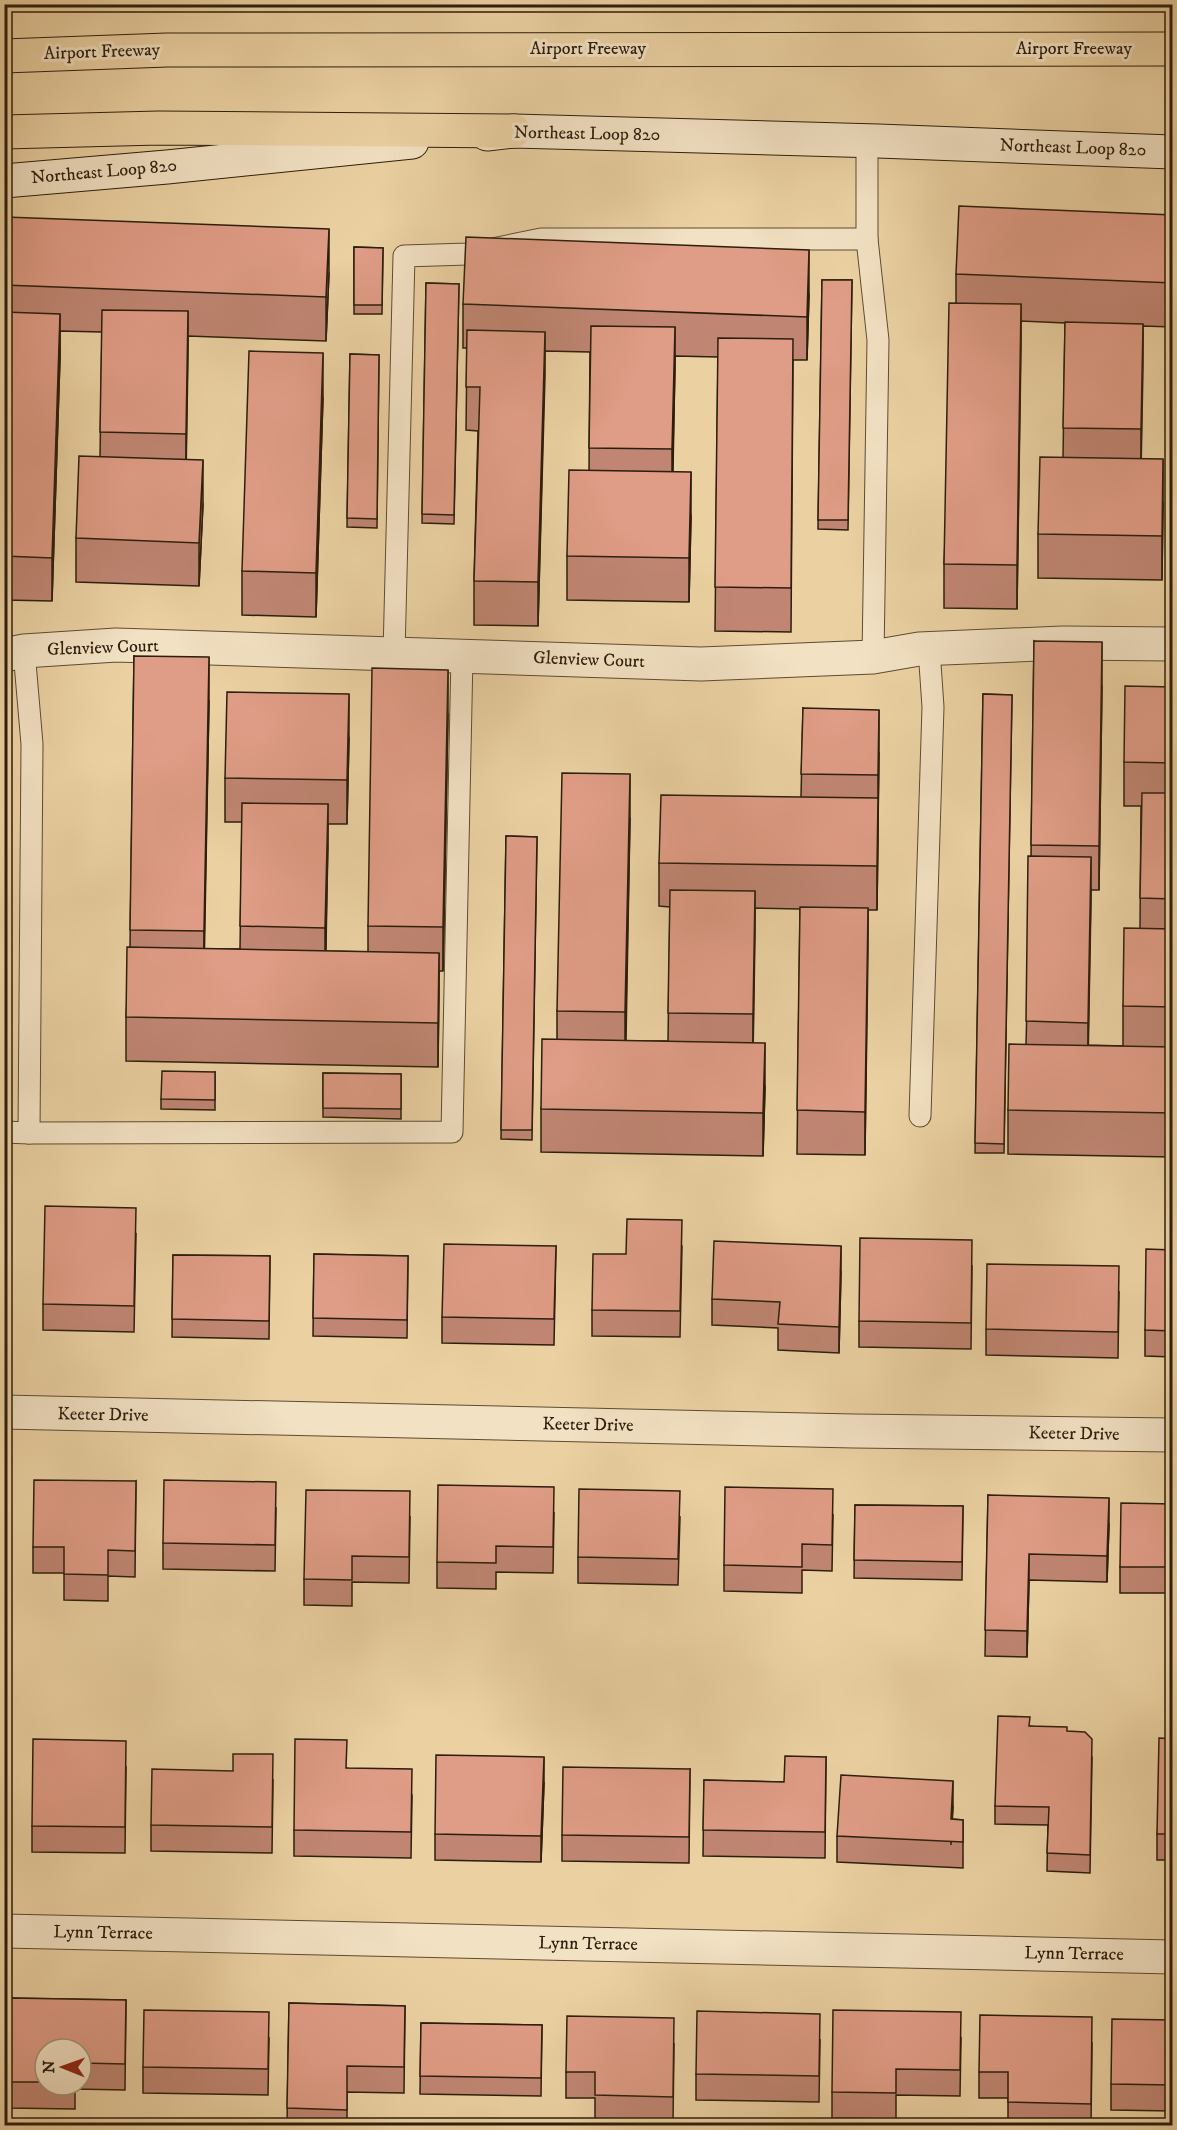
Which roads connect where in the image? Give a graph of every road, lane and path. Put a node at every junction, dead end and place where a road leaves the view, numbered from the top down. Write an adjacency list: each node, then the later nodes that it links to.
1 (1173, 49): 2 (highway, Airport Freeway)
2 (4, 56)
3 (514, 131): 4 (highway); 5 (street, Northeast Loop 820); 7 (street, Northeast Loop 820)
4 (4, 132)
5 (867, 141): 6 (street, Northeast Loop 820); 8 (lane)
6 (1173, 152)
7 (4, 181)
8 (867, 239): 12 (lane); 14 (lane)
9 (1173, 644): 10 (street, Glenview Court)
10 (929, 649): 14 (street, Glenview Court); 15 (lane)
11 (14, 653): 12 (street, Glenview Court); 17 (lane)
12 (394, 654): 13 (street, Glenview Court)
13 (462, 656): 14 (street, Glenview Court); 17 (lane)
14 (873, 657)
15 (920, 1116)
16 (4, 1132): 17 (lane)
17 (29, 1133)
18 (4, 1412): 19 (street, Keeter Drive)
19 (1173, 1435)
20 (4, 1931): 21 (street, Lynn Terrace)
21 (1173, 1956)

